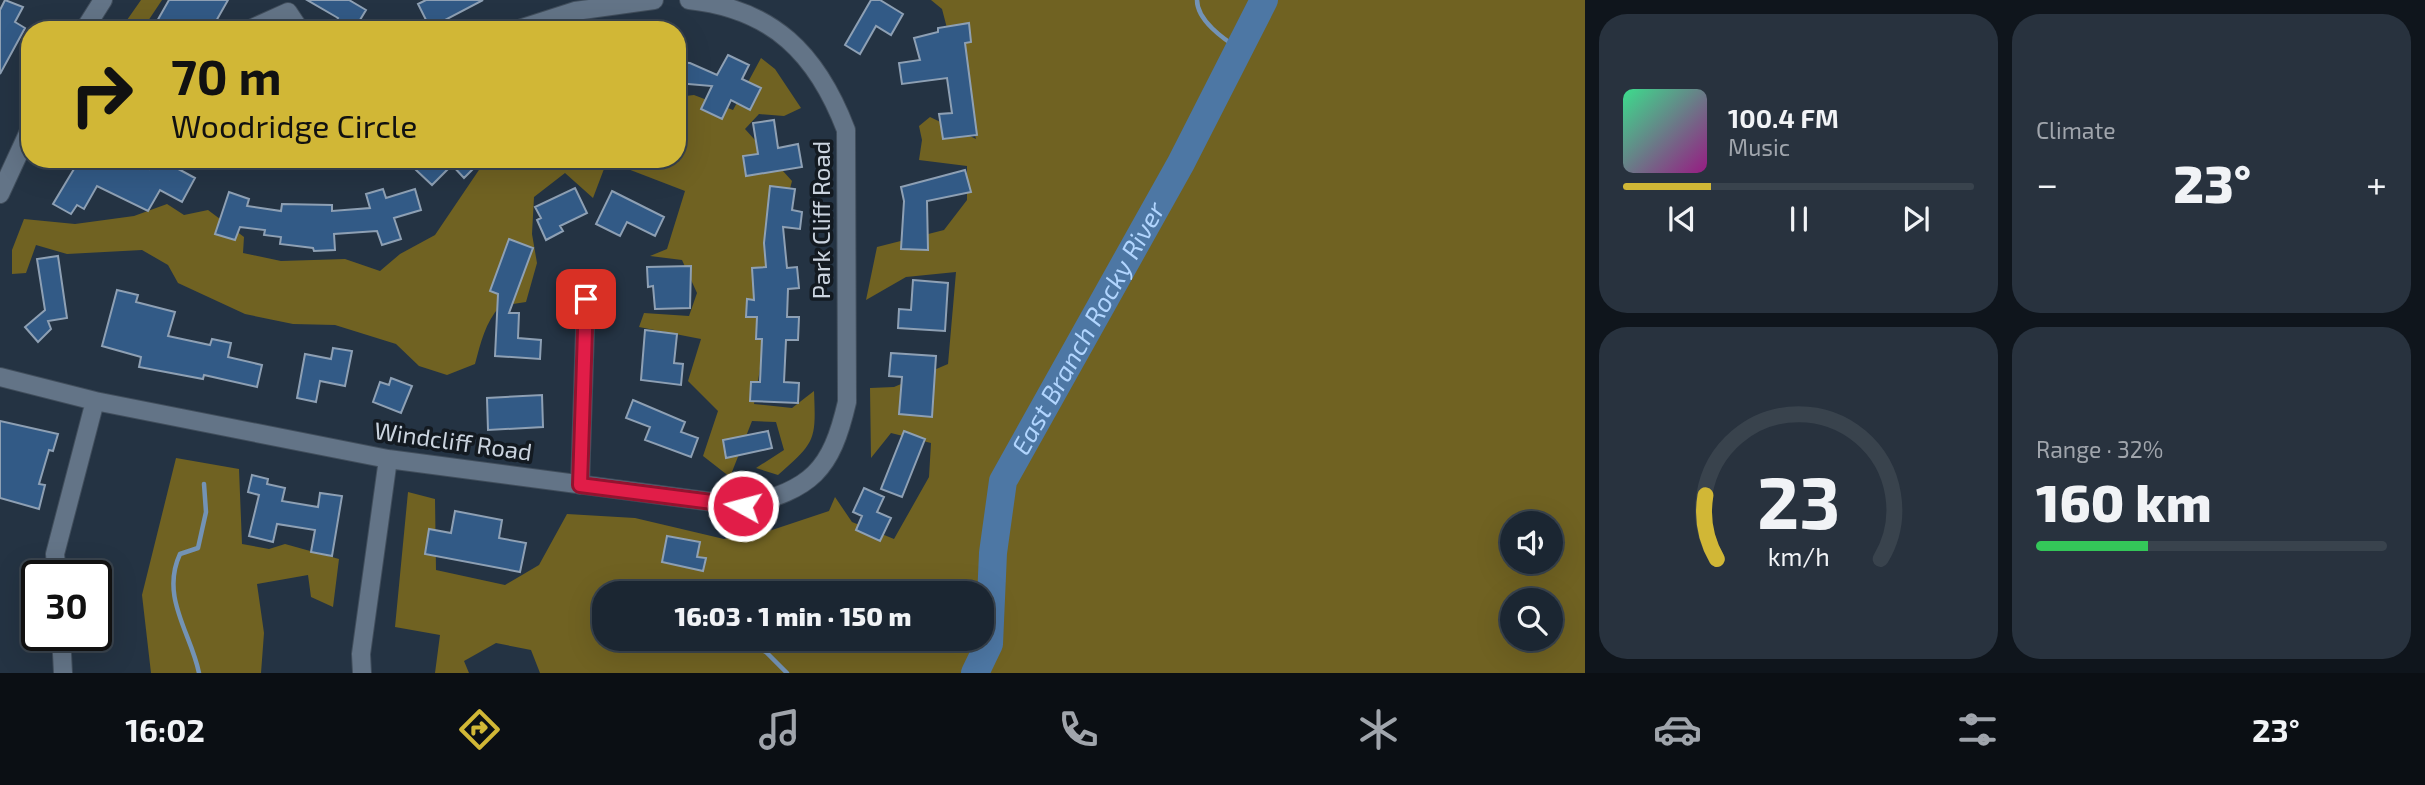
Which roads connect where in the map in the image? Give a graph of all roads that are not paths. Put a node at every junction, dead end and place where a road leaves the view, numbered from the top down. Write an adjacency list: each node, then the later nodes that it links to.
1 (653, 0): 7 (street)
2 (689, 0): 13 (street, Park Cliff Road)
3 (95, 3): 4 (street)
4 (88, 21)
5 (268, 21): 6 (street)
6 (294, 21)
7 (544, 21)
8 (21, 148): 9 (street)
9 (0, 194)
10 (586, 299): 15 (street)
11 (0, 377): 12 (street, Windcliff Road)
12 (95, 401): 14 (street, Windcliff Road); 16 (street)
13 (847, 402): 15 (street, Windcliff Road)
14 (388, 459): 15 (street, Windcliff Road); 19 (street)
15 (580, 485)
16 (56, 560)
17 (62, 651): 18 (street)
18 (63, 673)
19 (362, 673)

